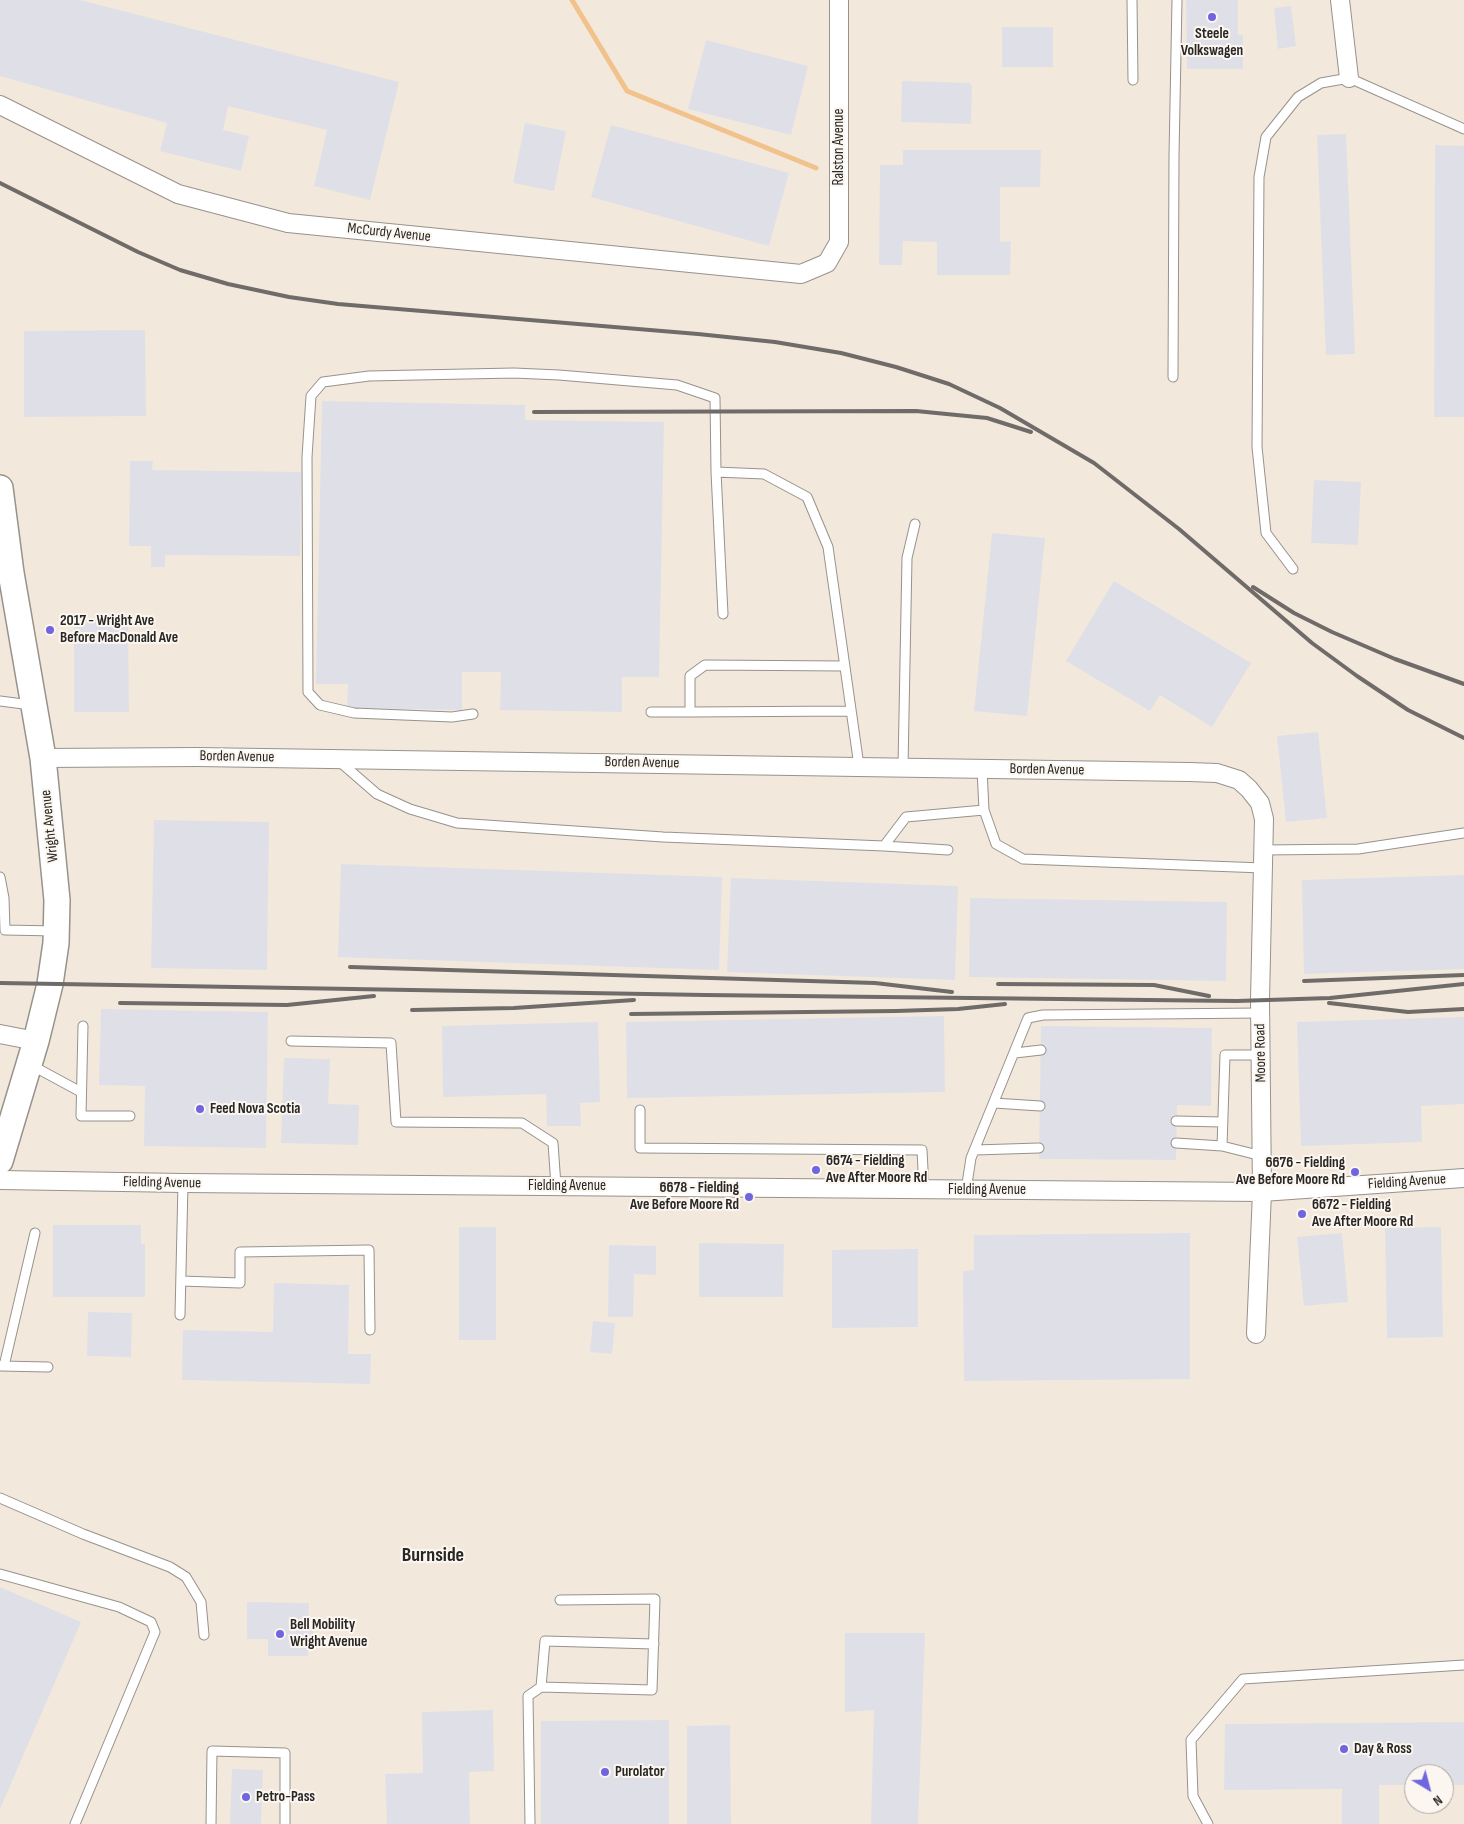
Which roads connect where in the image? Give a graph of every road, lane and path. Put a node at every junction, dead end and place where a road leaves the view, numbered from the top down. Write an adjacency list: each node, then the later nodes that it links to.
1 (839, 0): 9 (street, Ralston Avenue)
2 (1132, 0): 6 (lane)
3 (1176, 0): 10 (lane)
4 (1340, 0): 5 (street)
5 (1349, 78): 8 (lane); 14 (lane)
6 (1133, 80)
7 (0, 106): 9 (street, McCurdy Avenue)
8 (1464, 129)
9 (802, 274)
10 (1173, 377)
11 (716, 472): 15 (lane); 16 (lane); 22 (lane)
12 (0, 488): 18 (main road, Wright Avenue)
13 (915, 524): 26 (lane)
14 (1293, 569)
15 (723, 614)
16 (844, 666): 19 (lane); 21 (lane)
17 (0, 701): 18 (lane)
18 (34, 706): 23 (main road, Wright Avenue)
19 (851, 711): 21 (lane); 25 (lane)
20 (651, 712): 21 (lane)
21 (690, 712)
22 (473, 714)
23 (43, 758): 24 (street, Borden Avenue); 36 (main road, Wright Avenue)
24 (337, 759): 25 (street, Borden Avenue); 31 (lane)
25 (859, 766): 26 (street, Borden Avenue)
26 (903, 767): 27 (street, Borden Avenue)
27 (982, 769): 28 (street, Borden Avenue); 29 (lane)
28 (1239, 780): 33 (street, Moore Road)
29 (984, 810): 31 (lane); 34 (lane)
30 (1464, 833): 33 (lane)
31 (884, 846): 32 (lane)
32 (948, 850)
33 (1263, 850): 34 (street, Moore Road)
34 (1263, 868): 37 (street, Moore Road)
35 (0, 877): 36 (lane)
36 (56, 931): 42 (main road, Wright Avenue)
37 (1260, 1013): 43 (lane); 44 (street, Moore Road)
38 (83, 1026): 45 (lane)
39 (0, 1034): 42 (street)
40 (292, 1041): 61 (lane)
41 (1041, 1050): 43 (lane)
42 (32, 1052): 45 (lane); 57 (main road, Wright Avenue)
43 (1015, 1053): 46 (lane)
44 (1261, 1055): 51 (lane); 56 (street, Moore Road)
45 (81, 1092): 49 (lane)
46 (994, 1103): 47 (lane); 55 (lane)
47 (1040, 1106)
48 (640, 1110): 62 (lane)
49 (130, 1116)
50 (1176, 1121): 51 (lane)
51 (1223, 1122): 53 (lane)
52 (1176, 1143): 53 (lane)
53 (1222, 1146): 56 (lane)
54 (1039, 1148): 55 (lane)
55 (974, 1150): 63 (lane)
56 (1262, 1156): 64 (street, Moore Road)
57 (0, 1161)
58 (1464, 1178): 64 (street, Fielding Avenue)
59 (0, 1180): 60 (street, Fielding Avenue)
60 (183, 1183): 61 (street, Fielding Avenue); 66 (lane)
61 (556, 1186): 62 (street, Fielding Avenue)
62 (924, 1189): 63 (street, Fielding Avenue)
63 (966, 1190): 64 (street, Fielding Avenue)
64 (1262, 1192): 69 (street, Moore Road)
65 (35, 1233): 70 (lane)
66 (181, 1281): 67 (lane); 68 (lane)
67 (180, 1315)
68 (370, 1330)
69 (1256, 1334)
70 (2, 1366): 71 (lane)
71 (48, 1367)
72 (0, 1498): 75 (lane)
73 (0, 1574): 79 (lane)
74 (560, 1600): 76 (lane)
75 (204, 1635)
76 (654, 1644): 78 (lane); 78 (lane)
77 (1464, 1665): 83 (lane)
78 (540, 1687): 82 (lane)
79 (75, 1824)
80 (211, 1824): 81 (lane)
81 (285, 1824)
82 (530, 1824)
83 (1208, 1824)

